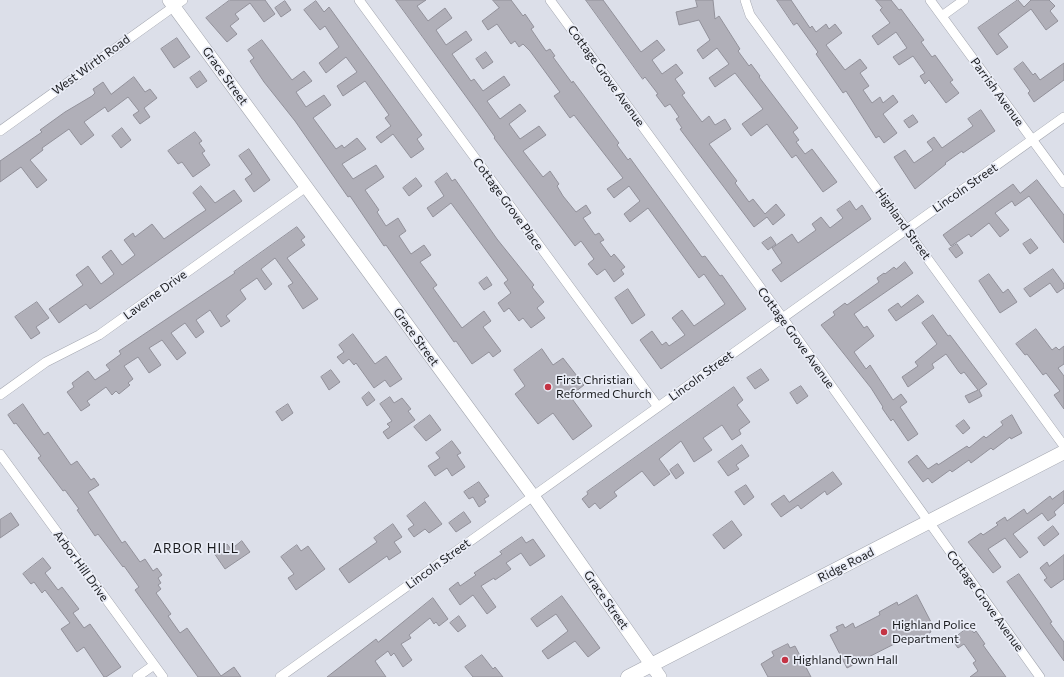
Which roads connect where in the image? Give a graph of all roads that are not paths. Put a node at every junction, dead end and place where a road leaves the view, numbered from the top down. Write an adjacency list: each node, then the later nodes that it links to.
1 (359, 0): 16 (street, Cottage Grove Place)
2 (550, 0): 14 (street, Cottage Grove Avenue)
3 (745, 0): 13 (street, Highland Street)
4 (930, 0): 7 (street, Parrish Avenue)
5 (964, 0): 7 (street)
6 (175, 2): 9 (street, West Wirth Road); 12 (street, Grace Street)
7 (942, 16): 10 (street, Parrish Avenue)
8 (1064, 117): 10 (street, Lincoln Street)
9 (0, 131)
10 (1032, 140): 11 (street, Parrish Avenue); 13 (street, Lincoln Street)
11 (1064, 183)
12 (306, 187): 15 (street, Laverne Drive); 20 (street, Grace Street)
13 (907, 229): 14 (street, Lincoln Street); 17 (street, Highland Street)
14 (782, 317): 16 (street, Lincoln Street); 21 (street, Cottage Grove Avenue)
15 (0, 395)
16 (658, 407): 20 (street, Lincoln Street)
17 (1064, 446)
18 (1064, 452): 21 (main road, Ridge Road)
19 (0, 454): 22 (street, Arbor Hill Drive)
20 (533, 496): 23 (street, Grace Street); 26 (street, Lincoln Street)
21 (929, 522): 23 (main road, Ridge Road); 29 (street, Cottage Grove Avenue)
22 (154, 665): 24 (street); 25 (street, Arbor Hill Drive)
23 (651, 665): 27 (main road, Ridge Road); 28 (street, Grace Street)
24 (137, 677)
25 (163, 677)
26 (280, 677)
27 (628, 677)
28 (660, 677)
29 (1040, 677)

